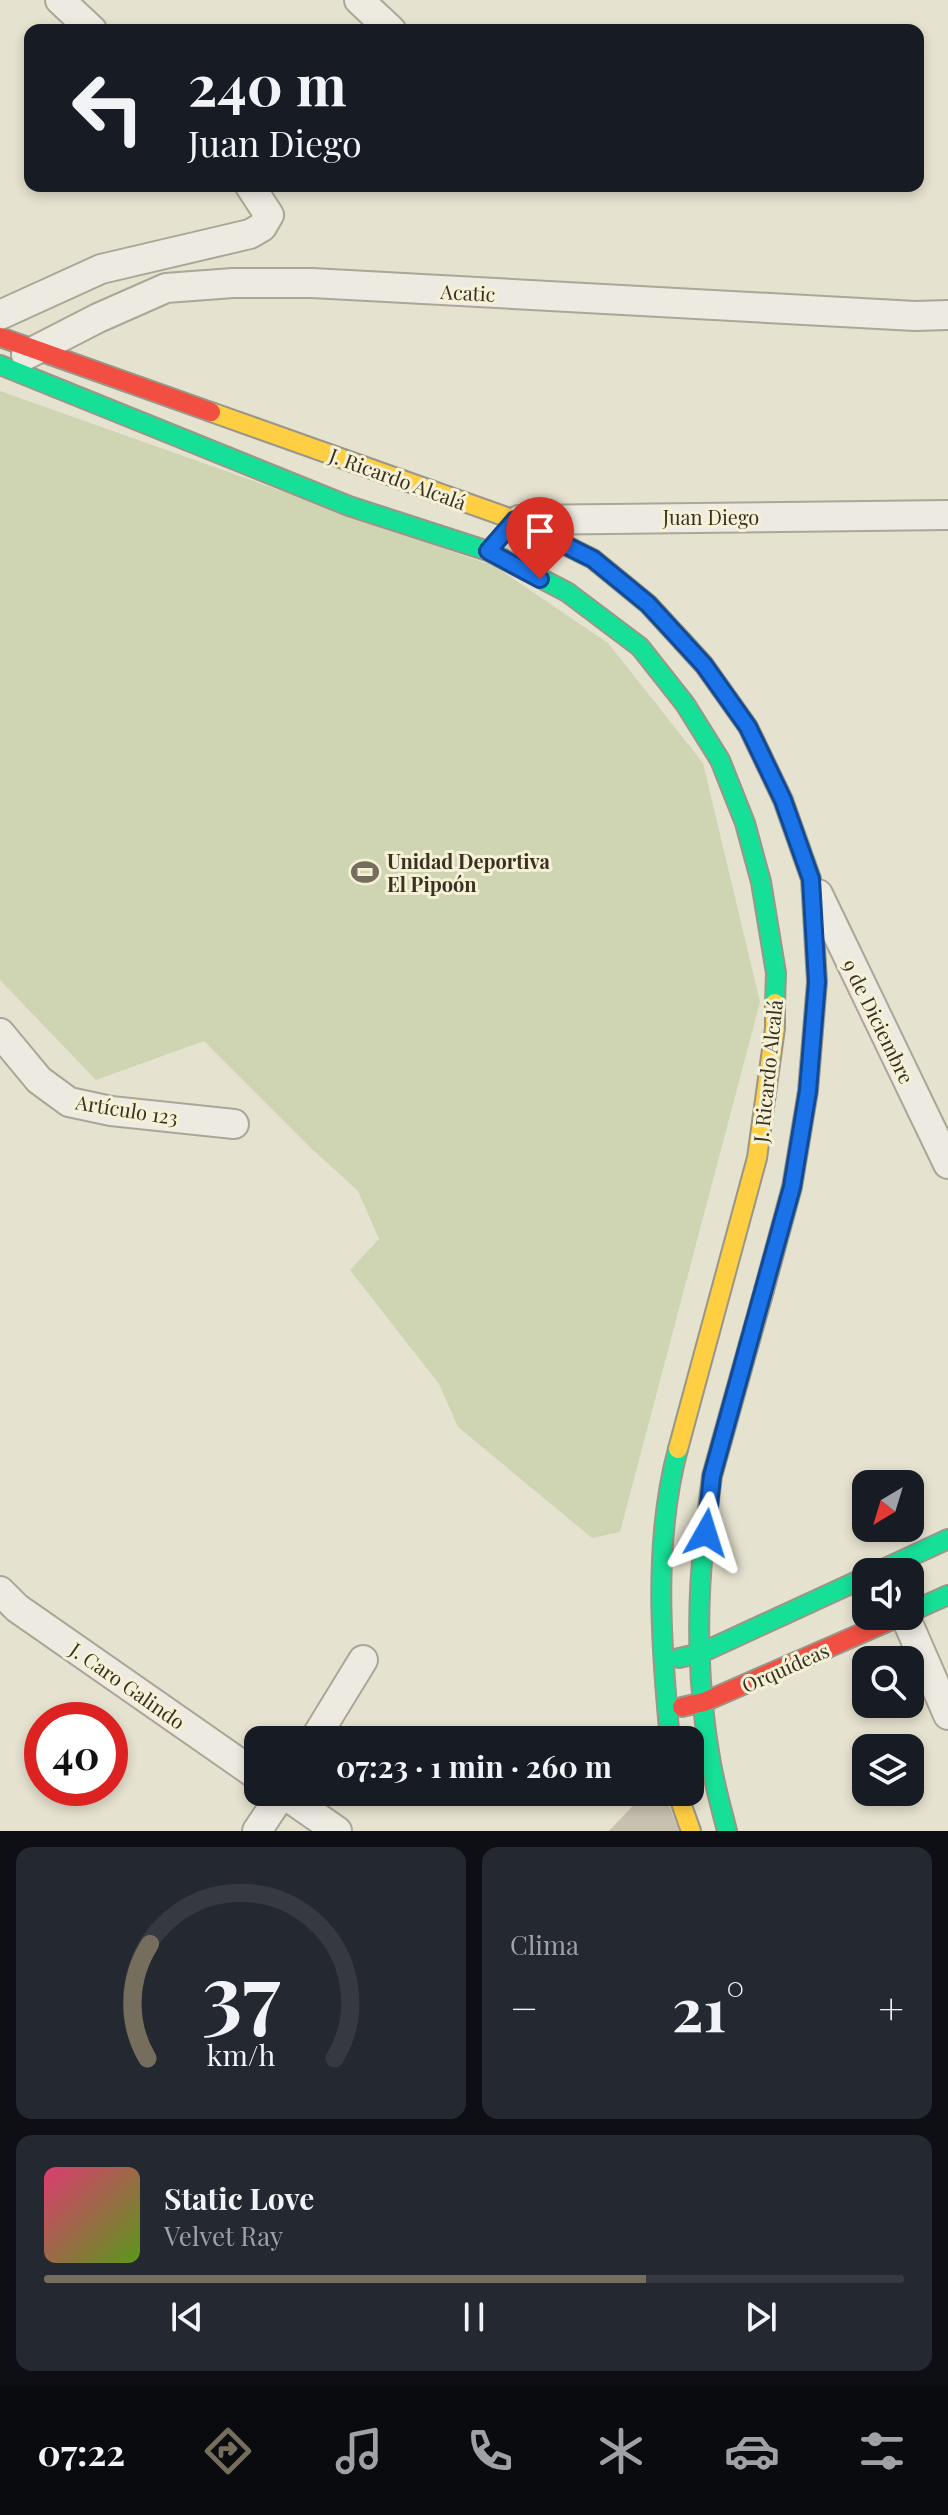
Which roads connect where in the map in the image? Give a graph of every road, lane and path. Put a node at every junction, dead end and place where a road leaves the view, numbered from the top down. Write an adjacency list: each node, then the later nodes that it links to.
1 (60, 0): 3 (street)
2 (359, 0): 4 (street)
3 (86, 24)
4 (385, 24)
5 (254, 192): 6 (street)
6 (0, 315)
7 (948, 315): 9 (street, Acatic)
8 (0, 337): 9 (street, J. Ricardo Alcalá)
9 (33, 349): 10 (street, Acatic); 13 (street, J. Ricardo Alcalá)
10 (4, 367): 14 (street, J. Ricardo Alcalá)
11 (948, 515): 12 (street, Juan Diego)
12 (603, 517): 13 (street, Juan Diego); 15 (street)
13 (515, 520): 14 (street); 15 (street, J. Ricardo Alcalá)
14 (488, 551): 16 (street, J. Ricardo Alcalá)
15 (593, 559): 16 (street); 17 (street, J. Ricardo Alcalá)
16 (567, 592): 31 (street, J. Ricardo Alcalá)
17 (811, 879): 20 (street, 9 de Diciembre); 29 (street, J. Ricardo Alcalá)
18 (0, 1033): 19 (street, Artículo 123)
19 (234, 1124)
20 (948, 1164)
21 (948, 1539): 22 (street)
22 (907, 1558)
23 (852, 1583): 29 (street)
24 (0, 1591): 37 (street, J. Caro Galindo)
25 (948, 1595): 26 (street)
26 (924, 1606)
27 (871, 1630): 32 (street, Orquídeas)
28 (909, 1630): 34 (street)
29 (701, 1653): 31 (street); 32 (street, J. Ricardo Alcalá)
30 (363, 1660): 35 (street)
31 (664, 1662): 33 (street, J. Ricardo Alcalá)
32 (704, 1702): 33 (street, Orquídeas); 44 (street, J. Ricardo Alcalá)
33 (666, 1711): 36 (street, J. Ricardo Alcalá)
34 (948, 1715)
35 (323, 1726)
36 (668, 1726)
37 (244, 1766)
38 (273, 1806): 41 (street)
39 (302, 1806): 42 (street)
40 (682, 1806): 43 (street)
41 (257, 1831)
42 (337, 1831)
43 (691, 1831)
44 (727, 1831)

